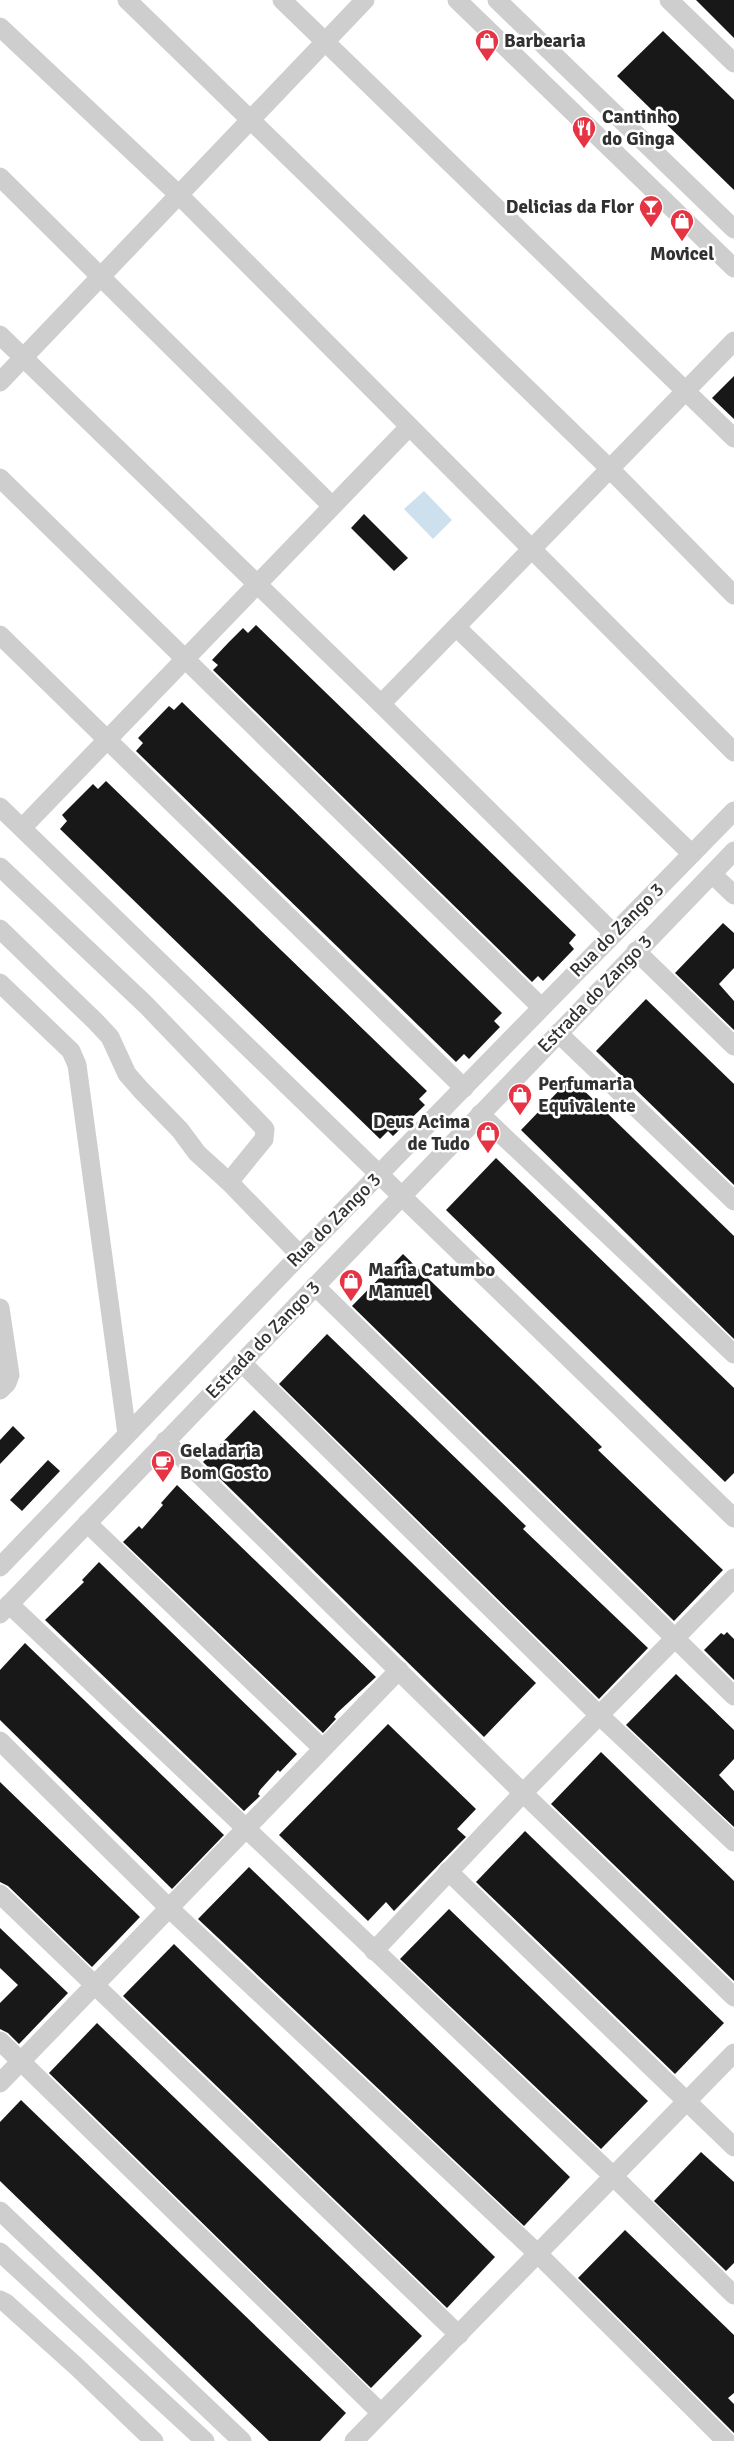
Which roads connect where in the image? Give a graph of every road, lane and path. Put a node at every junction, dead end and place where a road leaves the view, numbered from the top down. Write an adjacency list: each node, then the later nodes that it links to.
1 (127, 0): 10 (street)
2 (282, 0): 8 (street)
3 (365, 0): 8 (street)
4 (457, 0): 14 (street)
5 (497, 0): 13 (street)
6 (669, 0): 9 (street)
7 (0, 27): 12 (street)
8 (325, 43): 10 (street); 20 (street)
9 (734, 63)
10 (252, 119): 12 (street); 23 (street)
11 (0, 177): 15 (street)
12 (179, 195): 15 (street); 21 (street)
13 (734, 229)
14 (734, 268)
15 (101, 277): 18 (street); 25 (street)
16 (0, 335): 18 (street)
17 (734, 341): 20 (street)
18 (23, 358): 19 (street); 27 (street)
19 (0, 382)
20 (685, 391): 22 (street); 23 (street)
21 (409, 427): 25 (street); 26 (street)
22 (734, 438)
23 (610, 469): 26 (street); 28 (street)
24 (0, 478): 31 (street)
25 (332, 506): 27 (street)
26 (531, 550): 29 (street); 34 (street)
27 (257, 584): 31 (street); 32 (street)
28 (734, 595)
29 (456, 627): 32 (street); 39 (street)
30 (0, 635): 33 (street)
31 (185, 659): 33 (street); 47 (street)
32 (381, 704): 44 (street)
33 (108, 739): 37 (street); 50 (street)
34 (734, 752)
35 (0, 807): 37 (street)
36 (734, 812): 39 (street, Rua do Zango 3)
37 (22, 828): 52 (street)
38 (734, 851): 41 (street, Estrada do Zango 3)
39 (692, 854): 44 (street, Rua do Zango 3)
40 (0, 867): 53 (street)
41 (712, 874): 42 (street); 45 (street, Estrada do Zango 3)
42 (734, 895)
43 (0, 929): 53 (street)
44 (613, 933): 47 (street, Rua do Zango 3)
45 (636, 951): 48 (street, Estrada do Zango 3); 49 (street)
46 (0, 983): 62 (street)
47 (541, 1007): 50 (street, Rua do Zango 3)
48 (558, 1033): 51 (street, Estrada do Zango 3); 55 (street)
49 (734, 1046)
50 (464, 1088): 52 (street, Rua do Zango 3)
51 (480, 1114): 54 (street, Estrada do Zango 3); 59 (street)
52 (379, 1176): 54 (street); 56 (street, Rua do Zango 3)
53 (229, 1182): 56 (street)
54 (401, 1197): 57 (street, Estrada do Zango 3); 64 (street)
55 (734, 1201)
56 (300, 1255): 62 (street, Rua do Zango 3)
57 (315, 1286): 60 (street, Estrada do Zango 3); 69 (street)
58 (0, 1308): 61 (street)
59 (734, 1354)
60 (241, 1362): 63 (street, Estrada do Zango 3); 72 (street)
61 (0, 1390)
62 (127, 1434): 66 (street, Rua do Zango 3)
63 (165, 1442): 65 (street, Estrada do Zango 3); 70 (street)
64 (734, 1518)
65 (86, 1523): 68 (street, Estrada do Zango 3); 74 (street)
66 (0, 1567)
67 (734, 1578): 69 (street)
68 (5, 1609): 76 (street)
69 (674, 1639): 71 (street); 72 (street)
70 (399, 1670): 74 (street); 75 (street)
71 (734, 1696)
72 (600, 1716): 75 (street); 77 (street)
73 (0, 1741): 80 (street)
74 (322, 1748): 76 (street)
75 (523, 1793): 78 (street); 83 (street)
76 (246, 1828): 80 (street); 81 (street)
77 (734, 1842)
78 (448, 1871): 81 (street); 88 (street)
79 (0, 1894): 82 (street)
80 (170, 1909): 82 (street); 93 (street)
81 (374, 1951): 90 (street)
82 (95, 1987): 86 (street); 96 (street)
83 (734, 1997)
84 (0, 2041): 86 (street)
85 (734, 2053): 88 (street)
86 (21, 2061): 87 (street); 97 (street)
87 (0, 2083)
88 (687, 2101): 89 (street); 90 (street)
89 (734, 2147)
90 (613, 2176): 93 (street); 94 (street)
91 (0, 2212): 100 (street)
92 (0, 2252): 99 (street)
93 (537, 2253): 96 (street); 102 (street)
94 (734, 2296)
95 (0, 2300): 98 (street)
96 (459, 2335): 97 (street)
97 (381, 2413): 101 (street)
98 (154, 2441)
99 (205, 2441)
100 (242, 2441)
101 (354, 2441)
102 (726, 2441)

